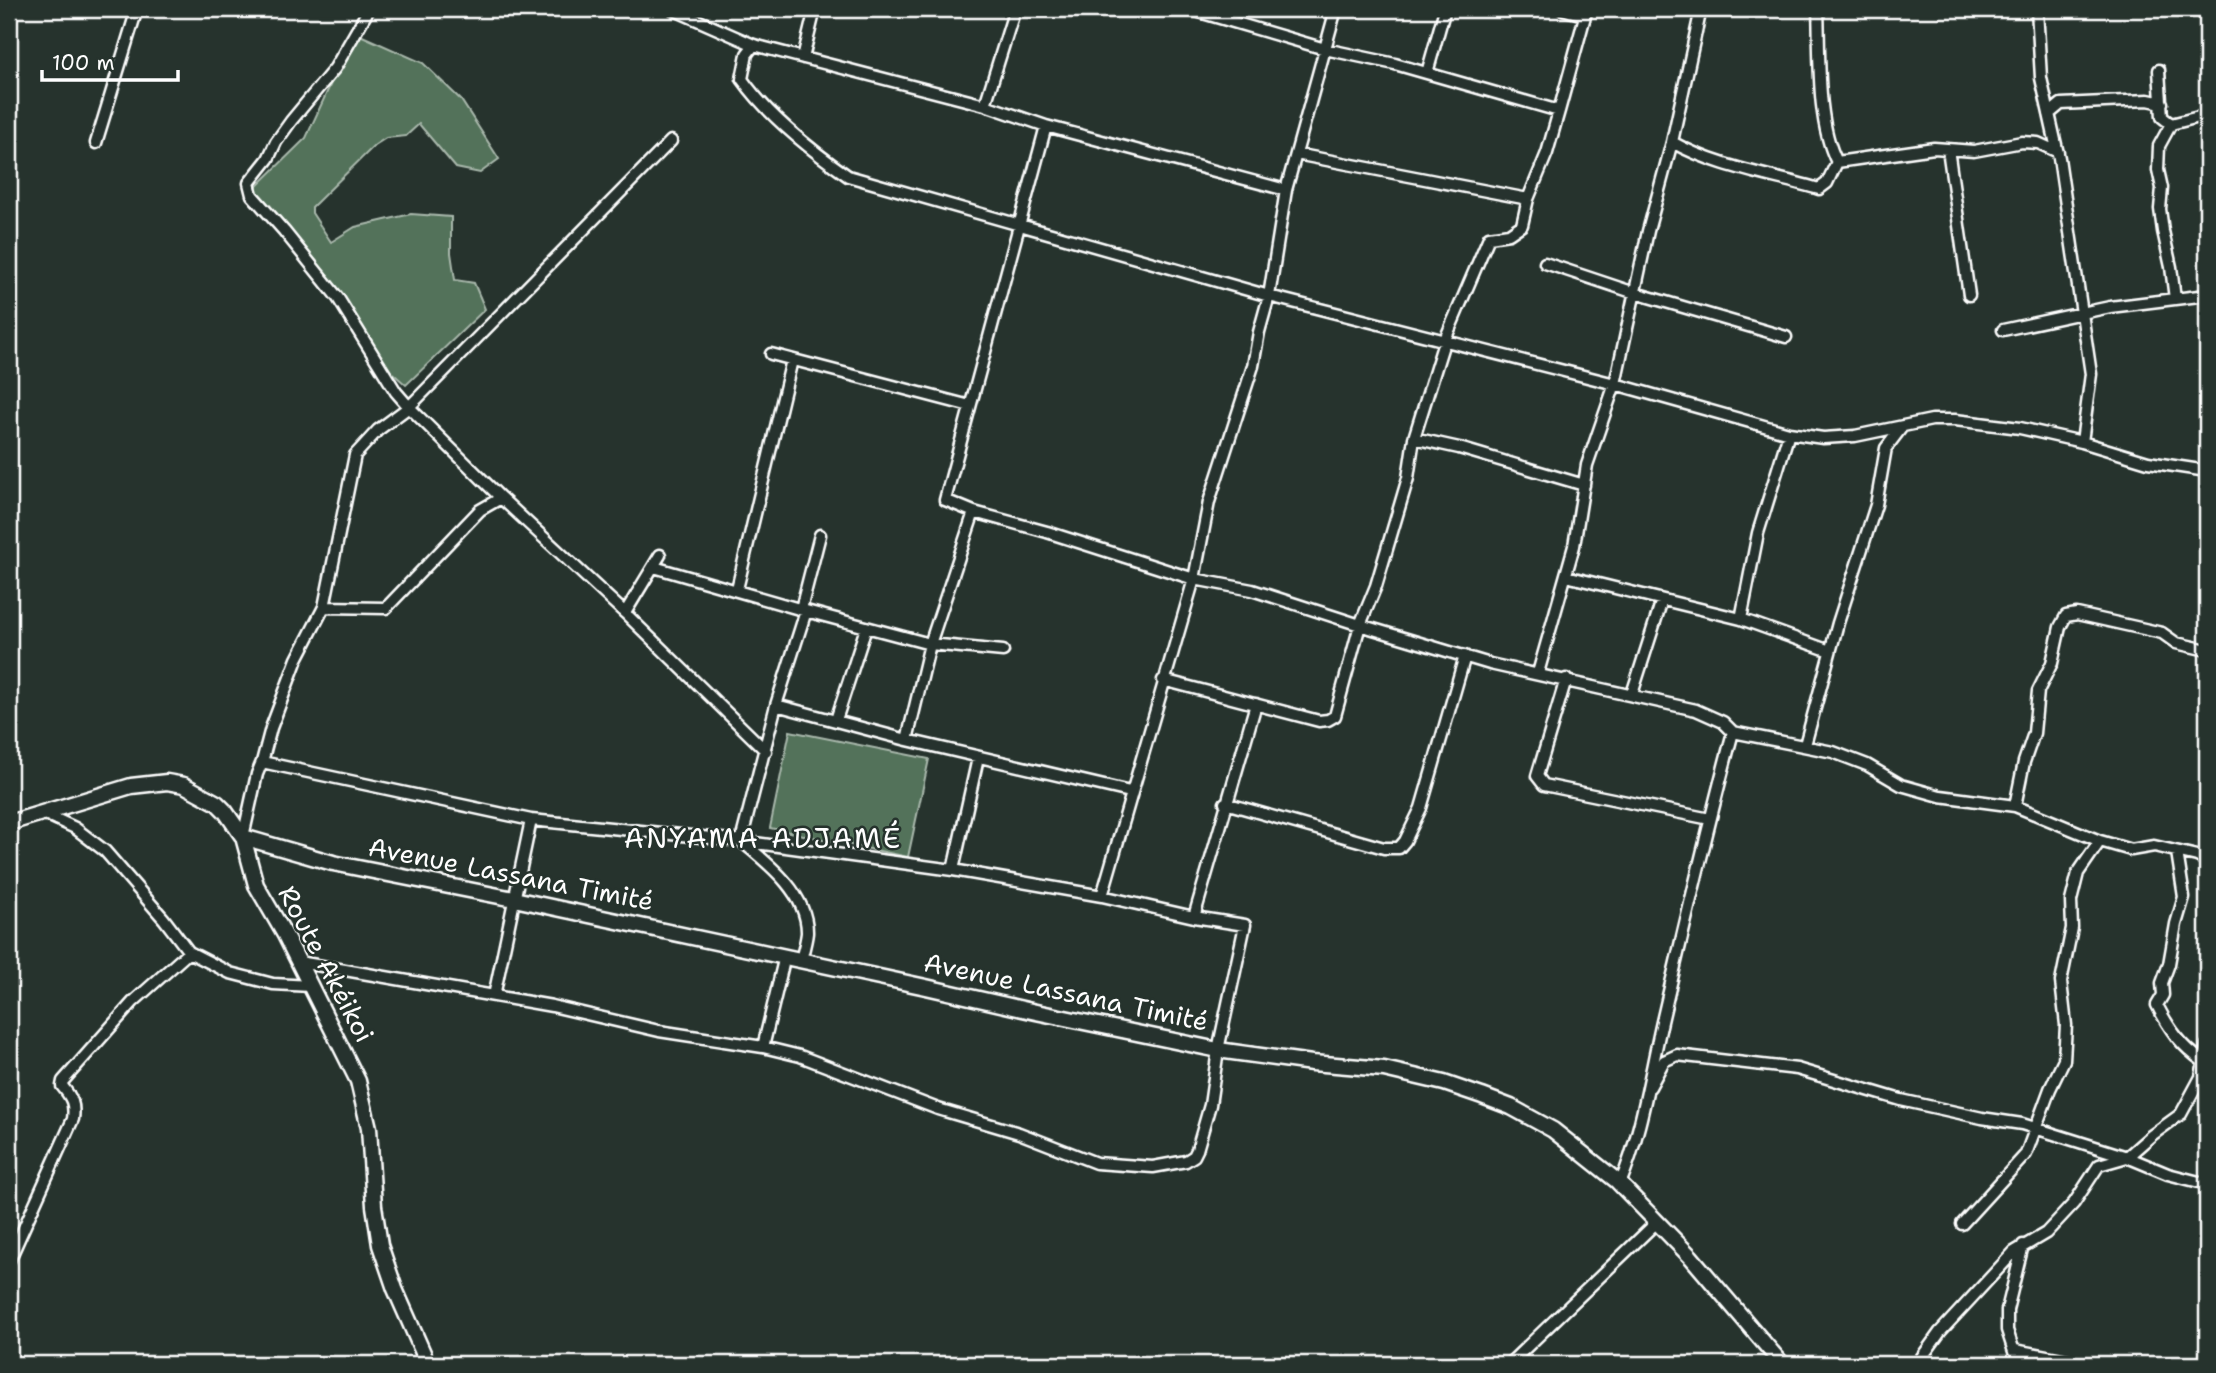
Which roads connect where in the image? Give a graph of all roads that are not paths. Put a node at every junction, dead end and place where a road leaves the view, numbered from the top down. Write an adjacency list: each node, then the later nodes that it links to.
1 (137, 9): 28 (street)
2 (369, 9): 50 (street)
3 (673, 9): 14 (street)
4 (815, 9): 16 (street)
5 (1016, 9): 20 (street)
6 (1189, 9): 15 (street)
7 (1336, 9): 15 (street)
8 (1445, 9): 18 (street)
9 (1562, 9): 13 (street)
10 (1701, 9): 27 (street)
11 (1818, 9): 32 (street)
12 (2038, 9): 22 (street)
13 (1586, 12): 21 (street)
14 (754, 45): 16 (street); 35 (street)
15 (1325, 49): 18 (street); 31 (street)
16 (803, 58): 20 (street)
17 (2159, 69): 19 (street)
18 (1427, 73): 21 (street)
19 (2162, 103): 22 (street); 24 (street)
20 (985, 105): 25 (street)
21 (1559, 111): 34 (street)
22 (2049, 114): 30 (street)
23 (2207, 115): 24 (street)
24 (2166, 121): 41 (street)
25 (1046, 126): 33 (street); 35 (street)
26 (671, 141): 50 (street)
27 (1672, 142): 32 (street); 37 (street)
28 (96, 143)
29 (1948, 149): 30 (street); 32 (street); 38 (street)
30 (2058, 152): 42 (street)
31 (1296, 154): 33 (street); 34 (street)
32 (1837, 162)
33 (1286, 190): 40 (street)
34 (1528, 199): 45 (street)
35 (1019, 226): 40 (street); 49 (street)
36 (1545, 262): 37 (street)
37 (1635, 293): 44 (street); 48 (street)
38 (1969, 295)
39 (2207, 295): 41 (street)
40 (1269, 296): 45 (street); 63 (street)
41 (2175, 299): 42 (street)
42 (2081, 315): 43 (street); 54 (street)
43 (2003, 330)
44 (1786, 337)
45 (1444, 342): 48 (street); 53 (street)
46 (771, 354): 47 (street)
47 (792, 360): 49 (street); 64 (street)
48 (1615, 384): 52 (street); 56 (street)
49 (970, 406): 58 (street)
50 (409, 407): 57 (street); 66 (street)
51 (1902, 426): 52 (street); 54 (street); 75 (street)
52 (1789, 433): 69 (street)
53 (1414, 438): 56 (street); 70 (street)
54 (2082, 442): 55 (street)
55 (2207, 471)
56 (1584, 485): 62 (street)
57 (500, 498): 66 (street); 68 (street)
58 (974, 512): 63 (street); 72 (street)
59 (820, 535): 67 (street)
60 (660, 555): 61 (street)
61 (654, 567): 64 (street); 68 (street)
62 (1566, 576): 65 (street); 77 (street)
63 (1194, 579): 70 (street); 79 (street)
64 (737, 590): 67 (street)
65 (1662, 600): 69 (street); 80 (street)
66 (324, 607): 89 (street)
67 (803, 610): 71 (street); 82 (street)
68 (625, 613): 87 (street)
69 (1741, 619): 75 (street)
70 (1360, 625): 76 (street); 81 (street)
71 (866, 628): 72 (street); 83 (street)
72 (930, 643): 74 (street); 85 (street)
73 (2207, 650): 92 (street)
74 (1003, 651)
75 (1830, 651): 86 (street)
76 (1465, 656): 77 (street); 91 (street)
77 (1538, 673): 78 (street)
78 (1566, 679): 80 (street); 94 (street)
79 (1163, 680): 81 (street); 90 (street)
80 (1632, 694): 84 (street)
81 (1256, 704): 91 (street)
82 (776, 705): 83 (street); 87 (street)
83 (836, 720): 85 (street)
84 (1733, 732): 86 (street); 94 (street)
85 (907, 740): 88 (street)
86 (1805, 745): 92 (street)
87 (766, 751): 98 (street)
88 (978, 758): 90 (street); 102 (street)
89 (262, 762): 95 (street); 97 (street)
90 (1130, 793): 103 (street)
91 (1226, 803): 105 (street)
92 (2015, 806): 99 (street)
93 (43, 813): 96 (street, Route Akéikoi); 97 (street, Route Akéikoi); 106 (street)
94 (1710, 818): 117 (street)
95 (531, 820): 98 (street); 104 (street)
96 (9, 823)
97 (243, 837): 104 (street, Avenue Lassana Timité); 109 (street, Route Akéikoi)
98 (741, 841): 102 (street); 108 (street)
99 (2100, 841): 100 (street); 118 (street)
100 (2178, 852): 101 (street); 115 (street)
101 (2207, 861)
102 (953, 870): 103 (street)
103 (1102, 895): 105 (street)
104 (514, 899): 107 (street, Avenue Lassana Timité); 111 (street)
105 (1194, 917): 114 (street)
106 (189, 953): 110 (street); 125 (street)
107 (785, 956): 108 (street, Avenue Lassana Timité); 113 (street)
108 (801, 960): 114 (street, Avenue Lassana Timité)
109 (299, 962): 110 (street, Route Akéikoi); 111 (street)
110 (312, 986): 127 (street, Route Akéikoi)
111 (494, 996): 113 (street)
112 (2207, 1045): 115 (street)
113 (763, 1047): 114 (street)
114 (1218, 1050): 120 (street, Avenue Lassana Timité)
115 (2204, 1062): 116 (street)
116 (2204, 1077): 119 (street)
117 (1650, 1087): 118 (street); 120 (street)
118 (2035, 1127): 119 (street); 123 (street)
119 (2127, 1157): 121 (street); 124 (street)
120 (1620, 1184): 122 (street, Avenue Lassana Timité)
121 (2207, 1184)
122 (1657, 1222): 128 (street); 129 (street, Avenue Lassana Timité)
123 (1962, 1224)
124 (2023, 1244): 126 (street); 130 (street)
125 (9, 1261)
126 (2015, 1350): 131 (street); 132 (street)
127 (428, 1364)
128 (1509, 1364)
129 (1782, 1364)
130 (1917, 1364)
131 (2018, 1364)
132 (2089, 1364)

